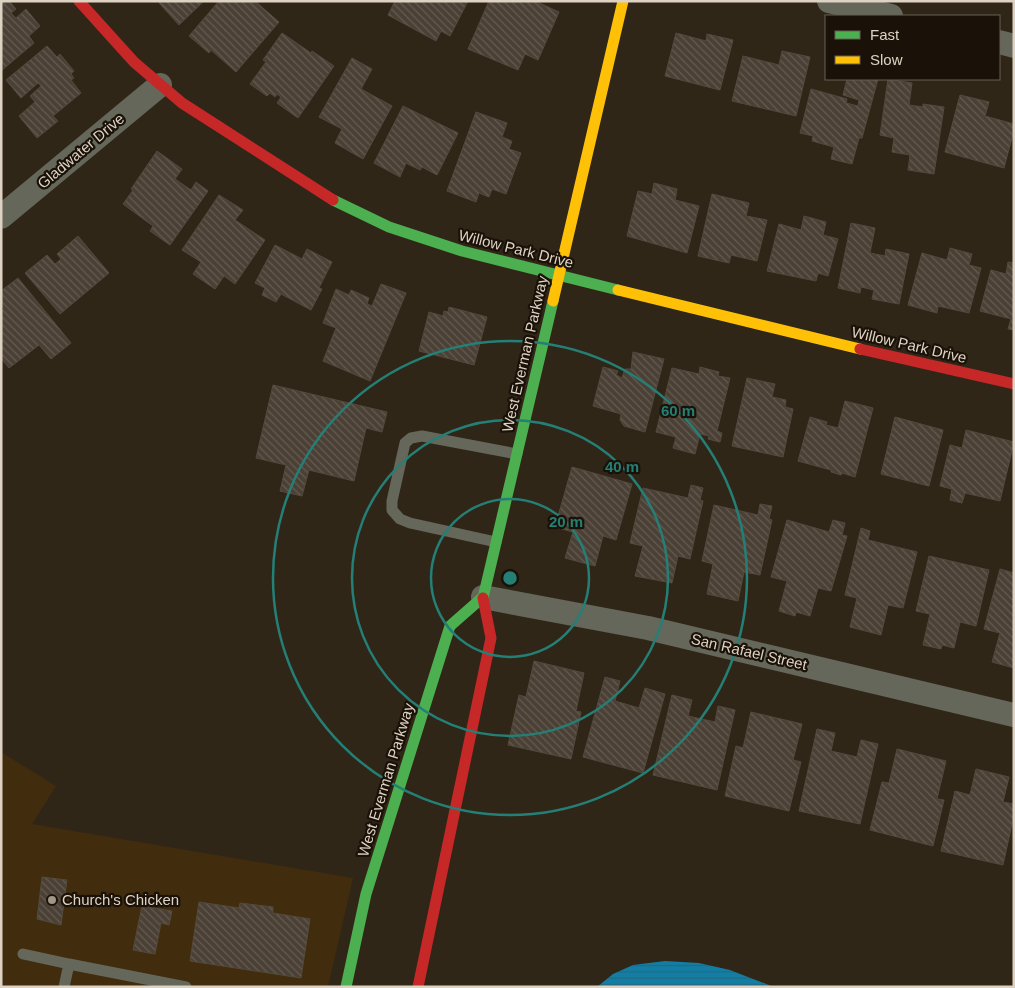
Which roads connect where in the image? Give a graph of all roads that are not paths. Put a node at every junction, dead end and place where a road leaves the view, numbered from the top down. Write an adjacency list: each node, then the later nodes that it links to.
1 (79, 1): 7 (street, Willow Park Drive)
2 (623, 1): 9 (street, West Everman Parkway)
3 (838, 2): 4 (street)
4 (887, 15)
5 (1000, 42): 6 (street)
6 (1014, 46)
7 (160, 85): 8 (street, Gladwater Drive); 9 (street, Willow Park Drive)
8 (1, 217)
9 (559, 275): 10 (street, Willow Park Drive); 11 (street, West Everman Parkway)
10 (1014, 384)
11 (517, 454): 12 (street, West Everman Parkway); 12 (lane)
12 (496, 542): 13 (street, West Everman Parkway)
13 (483, 597): 14 (street, San Rafael Street); 19 (street, West Everman Parkway); 20 (street, West Everman Parkway)
14 (1014, 715)
15 (23, 954): 16 (lane)
16 (69, 964): 17 (lane); 18 (lane)
17 (64, 987)
18 (186, 987)
19 (346, 987)
20 (418, 987)

